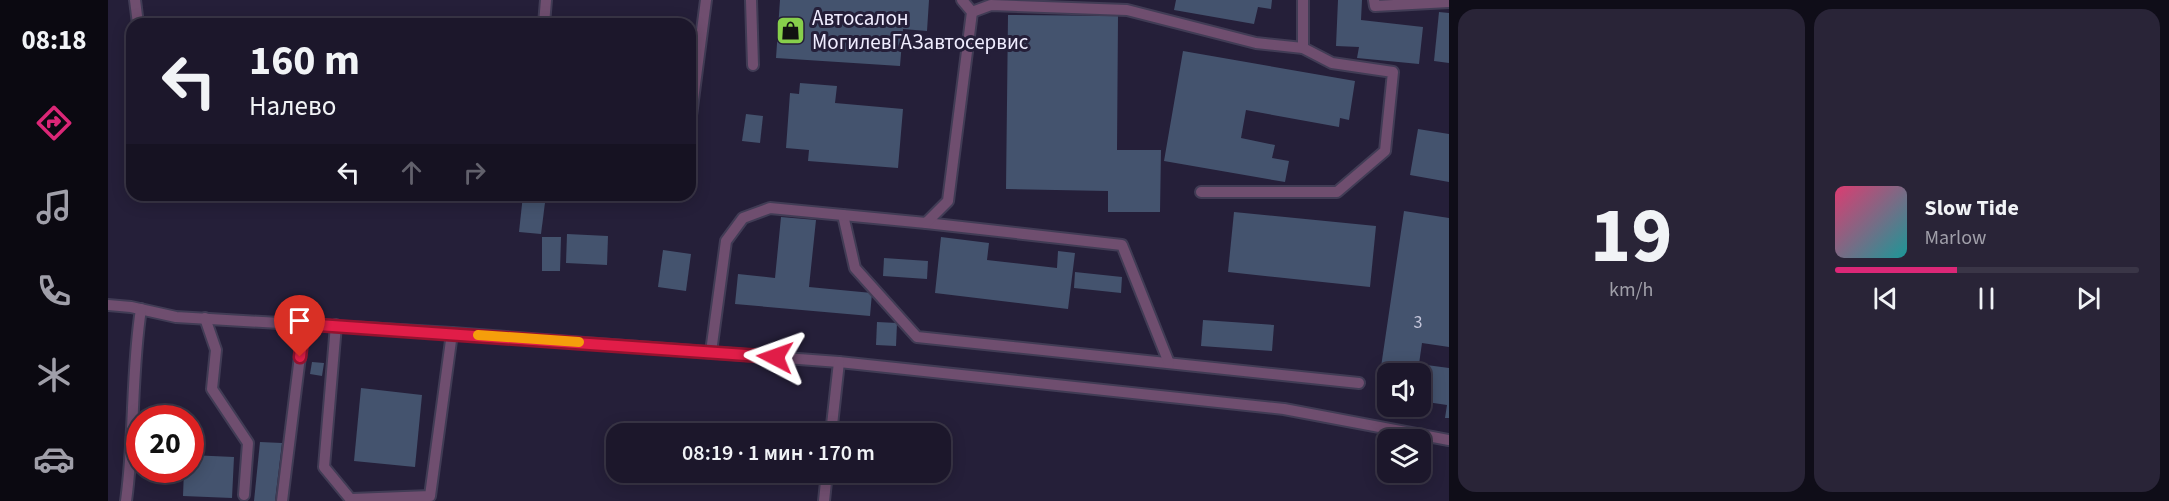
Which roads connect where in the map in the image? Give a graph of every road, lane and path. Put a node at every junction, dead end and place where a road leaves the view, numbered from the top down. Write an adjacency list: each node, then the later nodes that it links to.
1 (135, 0): 10 (lane)
2 (546, 0): 11 (lane)
3 (706, 0): 14 (lane)
4 (751, 0): 13 (lane)
5 (962, 0): 9 (lane)
6 (1303, 0): 12 (lane)
7 (1374, 0): 8 (lane)
8 (1449, 2)
9 (972, 12): 12 (lane); 17 (lane)
10 (137, 18)
11 (544, 18)
12 (1303, 48): 15 (lane)
13 (753, 65)
14 (696, 77)
15 (1201, 192)
16 (843, 215): 17 (lane); 24 (lane); 26 (lane)
17 (926, 223): 26 (lane)
18 (108, 305): 19 (lane)
19 (141, 309): 20 (lane); 33 (lane)
20 (205, 318): 21 (lane); 31 (lane)
21 (304, 324): 22 (lane); 34 (lane)
22 (336, 326): 23 (lane); 32 (lane)
23 (452, 333): 24 (lane); 32 (lane)
24 (711, 352): 25 (lane)
25 (839, 362): 28 (lane); 29 (lane)
26 (1169, 363): 27 (lane)
27 (1359, 383)
28 (832, 423)
29 (1449, 440)
30 (826, 483): 35 (lane)
31 (244, 495)
32 (352, 500)
33 (126, 501)
34 (282, 501)
35 (824, 501)

